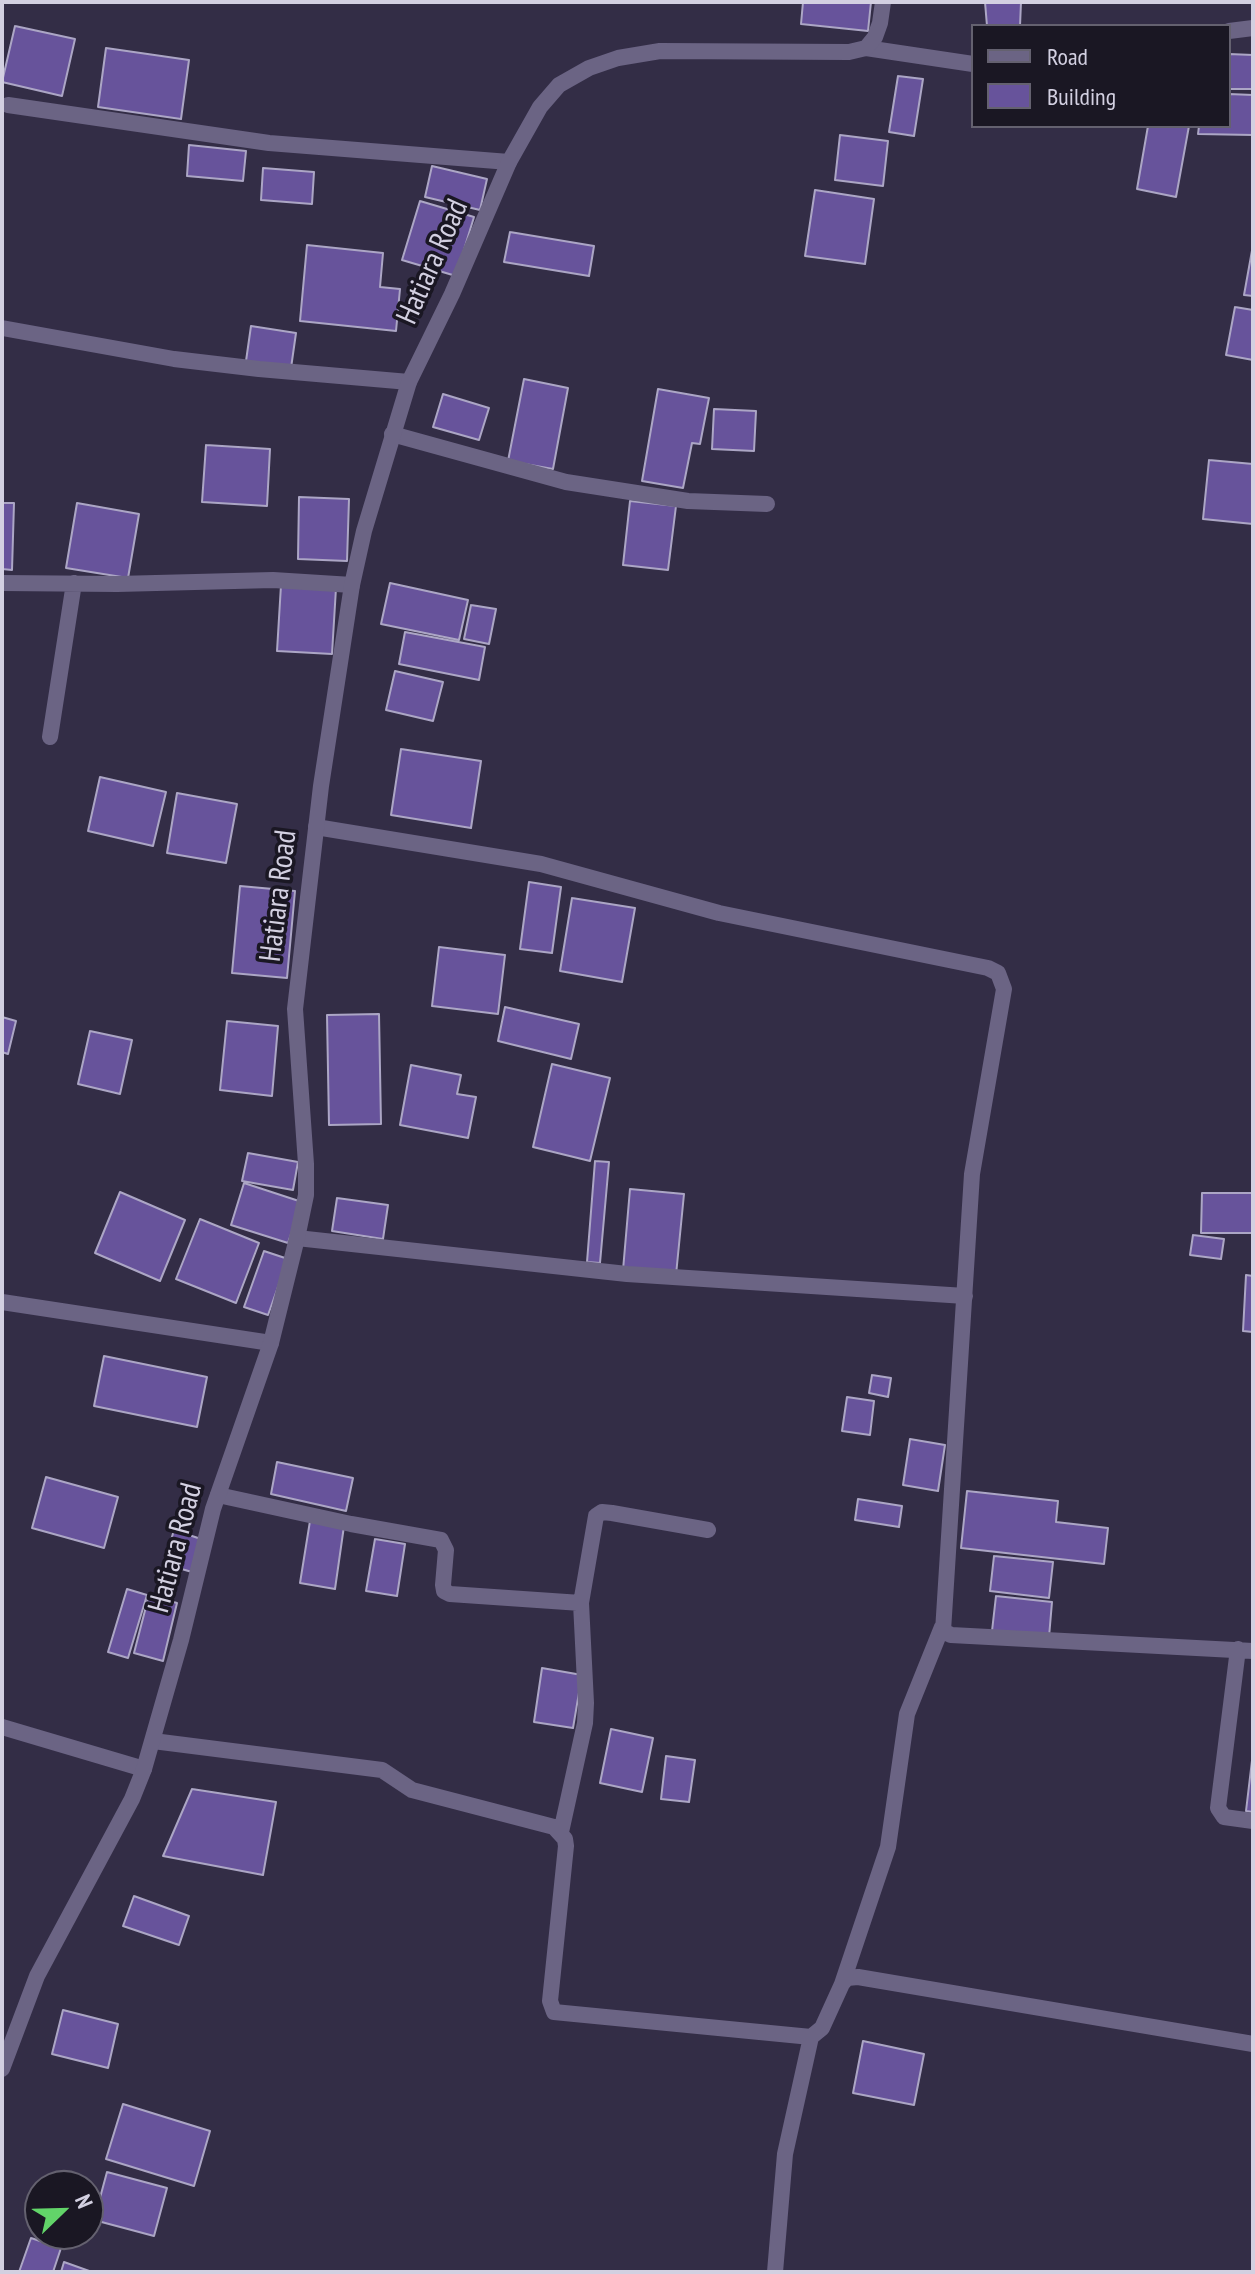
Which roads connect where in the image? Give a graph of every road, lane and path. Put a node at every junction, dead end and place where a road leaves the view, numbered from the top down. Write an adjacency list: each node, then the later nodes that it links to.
1 (883, 2): 4 (street)
2 (1253, 28): 3 (street)
3 (1231, 31)
4 (866, 48): 5 (street, Hatiara Road); 7 (street, Hatiara Road)
5 (971, 64)
6 (8, 105): 7 (street)
7 (509, 162): 9 (street, Hatiara Road)
8 (2, 328): 9 (street)
9 (409, 382): 10 (street, Hatiara Road)
10 (392, 434): 11 (street); 14 (street, Hatiara Road)
11 (767, 504)
12 (2, 583): 13 (street)
13 (74, 583): 14 (street); 15 (street)
14 (352, 585): 16 (street, Hatiara Road)
15 (50, 737)
16 (316, 827): 17 (street, Hatiara Road); 18 (street)
17 (297, 1238): 18 (street); 20 (street, Hatiara Road)
18 (965, 1296): 24 (street)
19 (2, 1302): 20 (street)
20 (271, 1343): 21 (street, Hatiara Road)
21 (218, 1495): 23 (street); 27 (street, Hatiara Road)
22 (708, 1530): 23 (street)
23 (581, 1603): 30 (street)
24 (942, 1627): 25 (street); 31 (street)
25 (1245, 1650): 29 (street)
26 (2, 1727): 28 (street)
27 (153, 1741): 28 (street, Hatiara Road); 30 (street)
28 (144, 1769): 34 (street, Hatiara Road)
29 (1253, 1821)
30 (561, 1832): 32 (street)
31 (842, 1984): 32 (street); 33 (street)
32 (811, 2037): 35 (street)
33 (1253, 2044)
34 (2, 2069)
35 (775, 2272)

